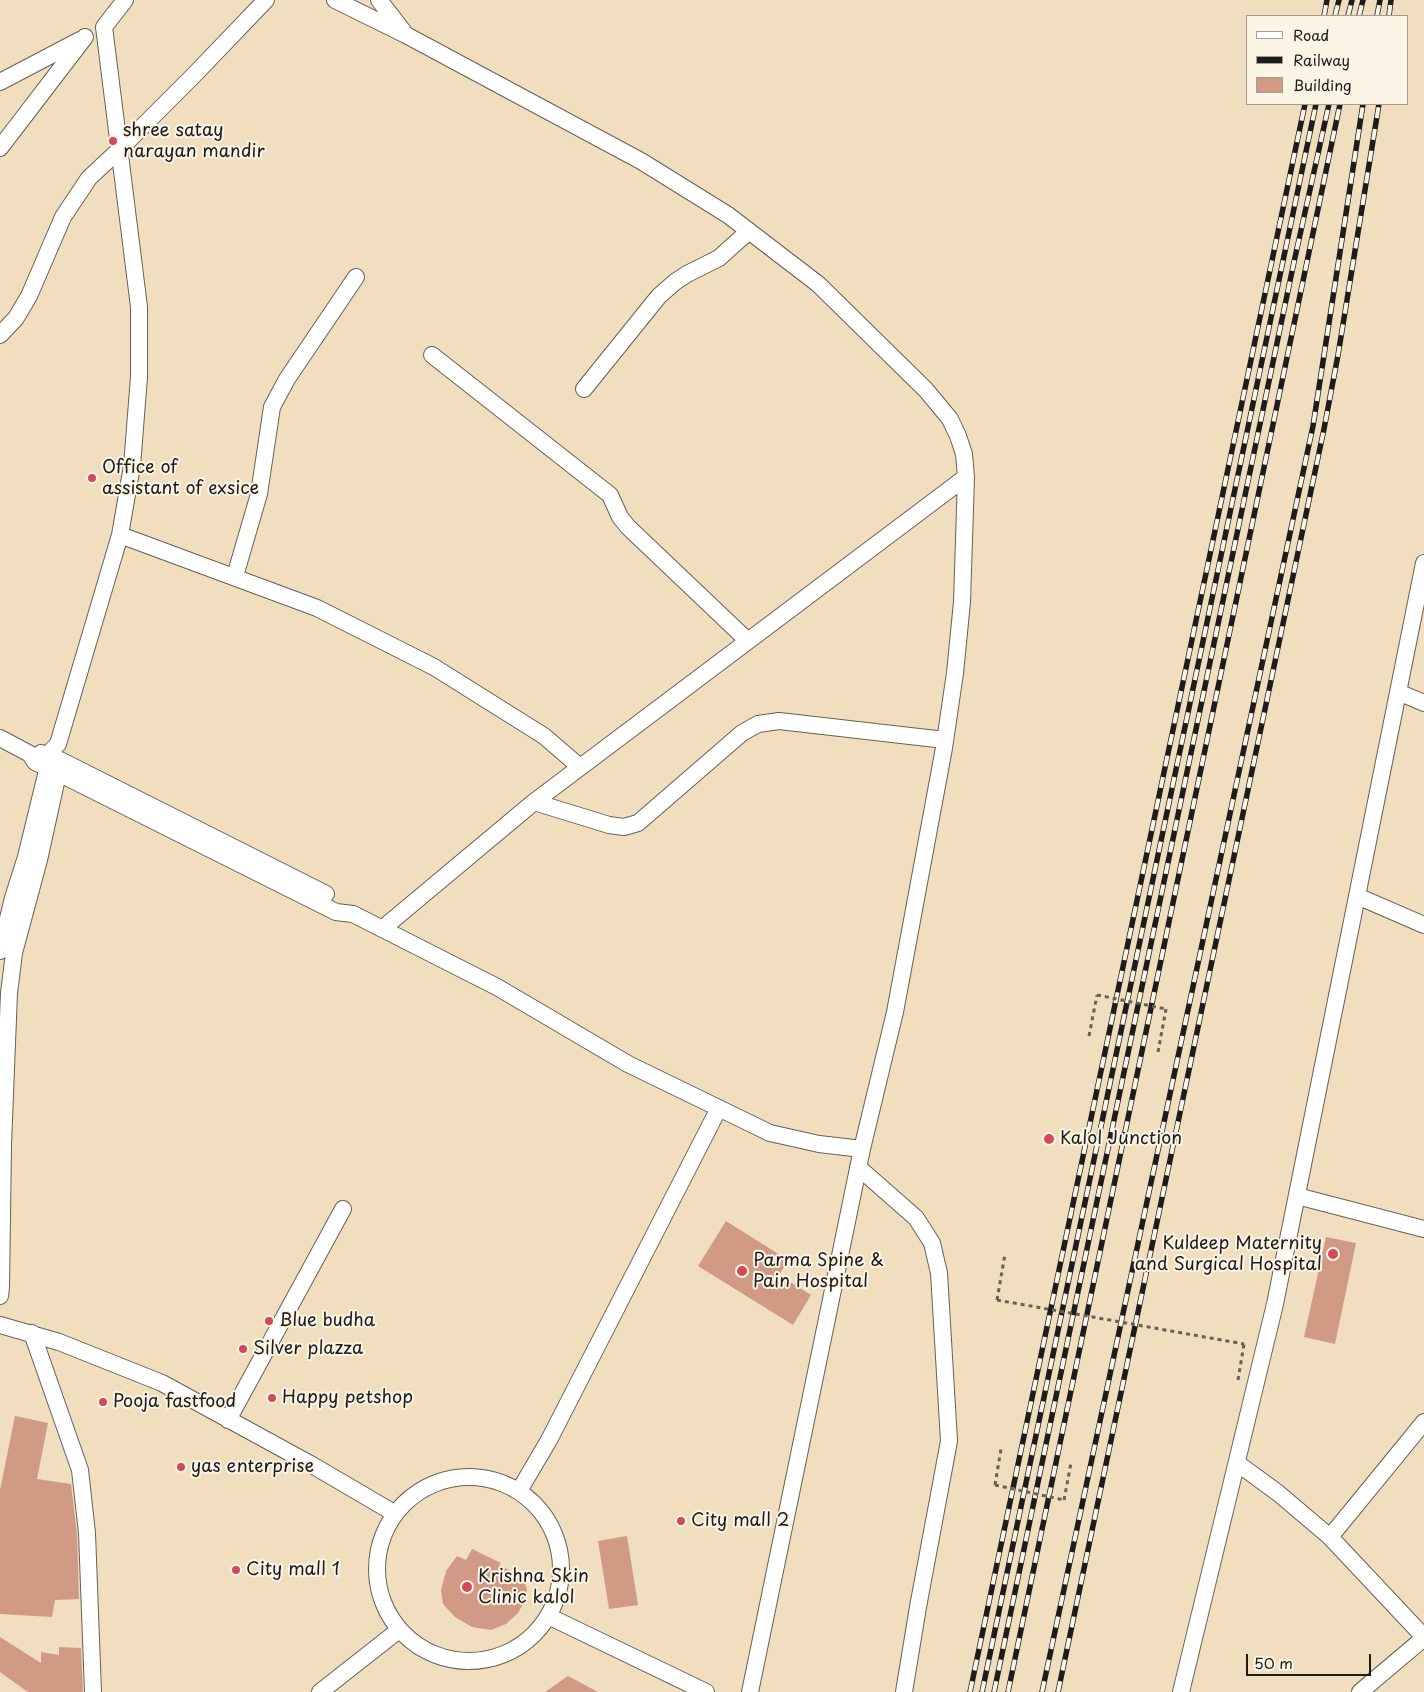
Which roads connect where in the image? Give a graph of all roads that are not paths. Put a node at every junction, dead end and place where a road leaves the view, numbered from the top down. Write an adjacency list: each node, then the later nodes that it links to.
1 (125, 0): 5 (street)
2 (266, 0): 10 (street)
3 (335, 0): 6 (street)
4 (379, 0): 6 (street)
5 (104, 27): 7 (street); 10 (street)
6 (406, 35): 11 (street)
7 (85, 37): 8 (street); 9 (street)
8 (0, 82)
9 (0, 148)
10 (119, 150): 13 (street); 17 (street)
11 (749, 231): 15 (street); 16 (street)
12 (356, 278): 19 (street)
13 (0, 336)
14 (432, 355): 20 (street)
15 (584, 389)
16 (966, 477): 20 (street); 24 (street)
17 (120, 535): 19 (street); 25 (street)
18 (1424, 563): 21 (street)
19 (235, 576): 26 (street)
20 (748, 641): 26 (street)
21 (1398, 692): 22 (street); 28 (street)
22 (1424, 702)
23 (0, 738): 25 (street)
24 (945, 740): 27 (street); 33 (street)
25 (55, 760): 30 (street); 31 (street); 38 (street)
26 (580, 767): 27 (street)
27 (534, 802): 30 (street)
28 (1357, 896): 29 (street); 35 (street)
29 (1424, 925)
30 (382, 930): 32 (street)
31 (0, 951)
32 (719, 1108): 33 (street); 44 (street)
33 (862, 1149): 34 (street)
34 (858, 1167): 53 (street); 54 (street)
35 (1297, 1196): 37 (street); 43 (street)
36 (343, 1209): 41 (street)
37 (1424, 1229)
38 (0, 1296)
39 (0, 1325): 40 (street)
40 (32, 1333): 41 (street); 50 (street)
41 (228, 1420): 45 (street)
42 (1424, 1422): 46 (street)
43 (1237, 1463): 46 (street); 55 (street)
44 (519, 1491): 45 (street); 47 (street)
45 (394, 1513): 48 (street)
46 (1330, 1537): 49 (street)
47 (548, 1616): 48 (street); 52 (street)
48 (399, 1630): 51 (street)
49 (1424, 1637): 56 (street)
50 (93, 1692)
51 (320, 1692)
52 (706, 1692)
53 (750, 1692)
54 (904, 1692)
55 (1181, 1692)
56 (1360, 1692)

